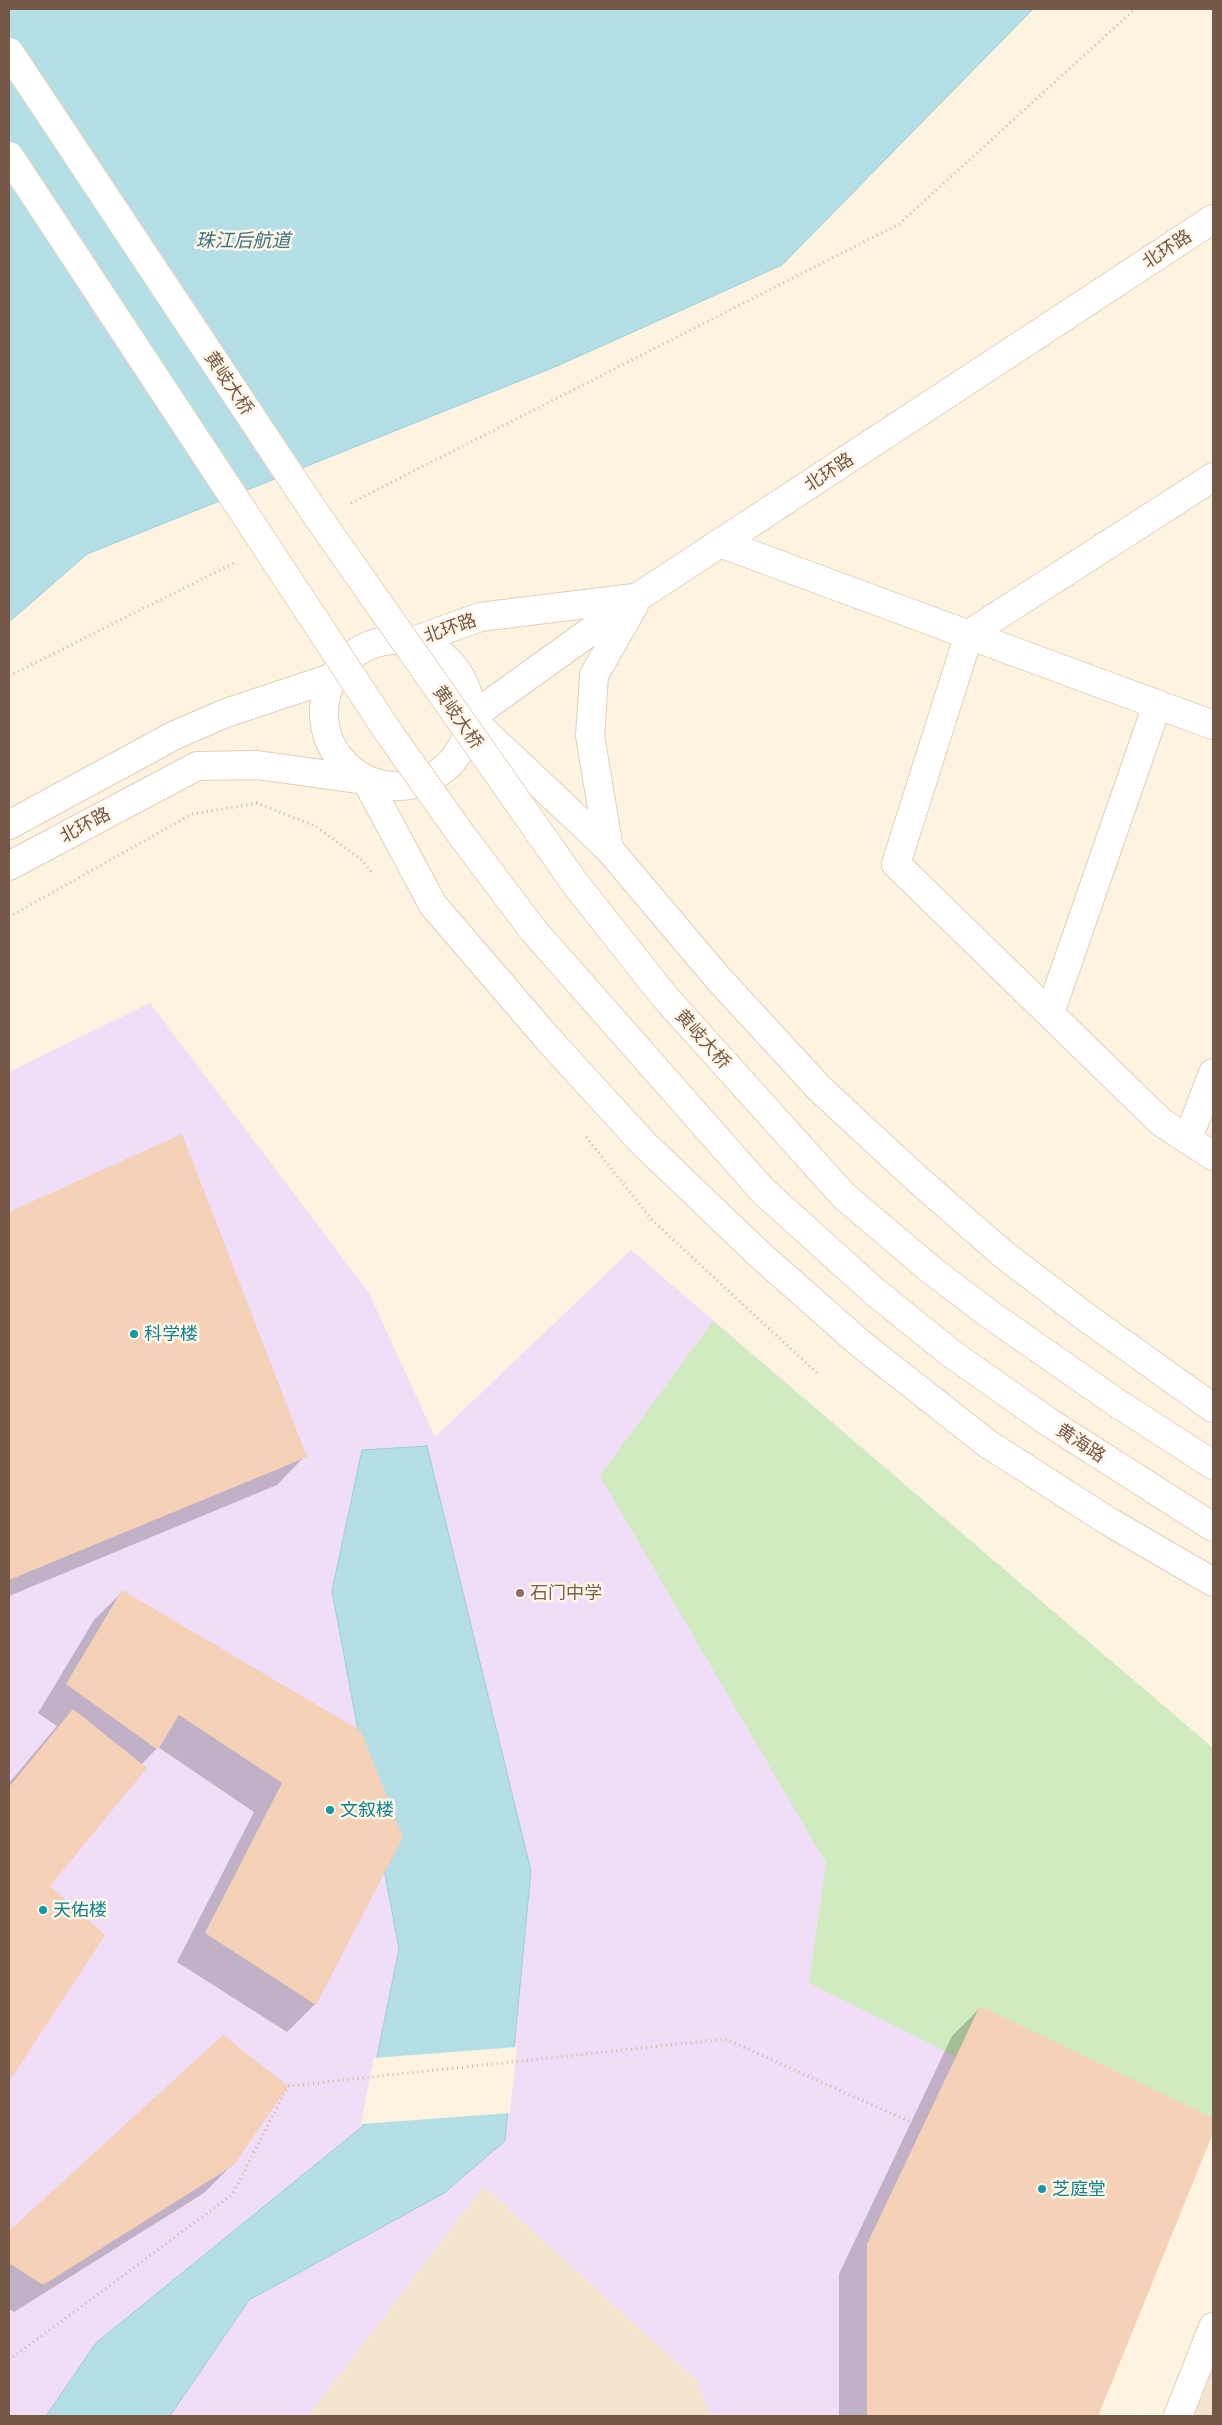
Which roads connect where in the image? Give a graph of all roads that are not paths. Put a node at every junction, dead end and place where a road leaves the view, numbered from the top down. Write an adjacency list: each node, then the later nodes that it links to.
1 (9, 52): 22 (street, 黄岐大桥, bridge)
2 (9, 156): 23 (street, 黄海路, bridge)
3 (1213, 218): 5 (street, 北环路)
4 (1213, 477): 7 (street)
5 (720, 543): 6 (street, 北环路); 7 (street)
6 (638, 597): 8 (street, 北环路); 11 (street); 15 (street)
7 (969, 634): 10 (street); 17 (street)
8 (411, 642): 9 (street); 11 (street)
9 (334, 677): 13 (street); 14 (street, 北环路)
10 (1157, 705): 12 (street); 17 (street)
11 (470, 718): 13 (street); 15 (street)
12 (1212, 721)
13 (366, 780): 16 (street, 北环路); 24 (street)
14 (9, 825)
15 (609, 849): 21 (street)
16 (9, 866)
17 (1050, 1014): 19 (street)
18 (1213, 1073): 19 (street)
19 (1188, 1139): 20 (street)
20 (1213, 1156)
21 (1213, 1408)
22 (1213, 1465)
23 (1213, 1527)
24 (1213, 1582)
25 (1213, 2327): 26 (street)
26 (1178, 2416)

